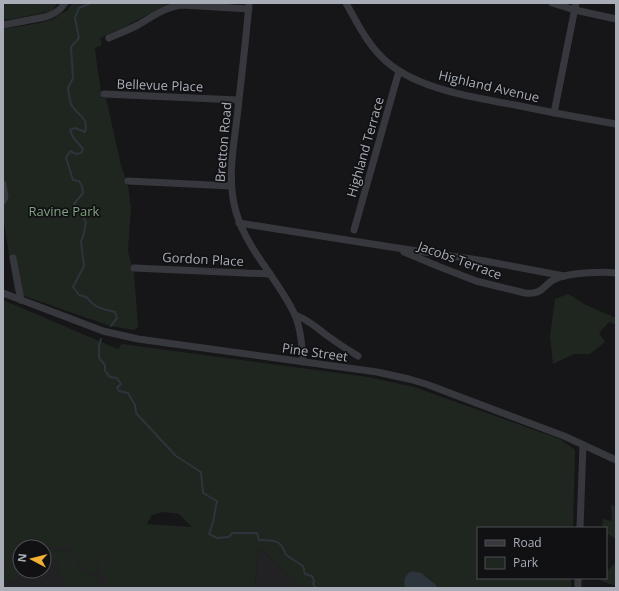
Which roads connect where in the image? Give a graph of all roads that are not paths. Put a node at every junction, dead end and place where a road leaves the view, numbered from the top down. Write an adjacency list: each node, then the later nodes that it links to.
1 (65, 3): 7 (street)
2 (346, 3): 9 (street, Highland Avenue)
3 (552, 3): 5 (street)
4 (249, 6): 8 (street); 11 (street, Bretton Road)
5 (576, 7): 6 (street); 12 (street)
6 (616, 19)
7 (3, 25)
8 (109, 38)
9 (398, 71): 12 (street, Highland Avenue); 19 (street, Highland Terrace)
10 (104, 94): 11 (street, Bellevue Place)
11 (238, 100): 16 (street, Bretton Road)
12 (554, 113): 13 (street, Highland Avenue)
13 (616, 124)
14 (128, 181): 16 (street)
15 (3, 184): 17 (street)
16 (231, 186): 18 (street, Bretton Road)
17 (3, 201)
18 (240, 223): 20 (street, Jacobs Terrace); 24 (street, Bretton Road)
19 (354, 230)
20 (391, 247): 25 (street, Jacobs Terrace); 25 (street, Jacobs Terrace)
21 (13, 258): 27 (street)
22 (134, 268): 24 (street, Gordon Place)
23 (616, 273): 25 (street, Jacobs Terrace)
24 (270, 274): 28 (street, Bretton Road)
25 (564, 276)
26 (3, 293): 27 (street, Pine Street)
27 (21, 300): 30 (street, Pine Street)
28 (295, 315): 29 (street); 30 (street, Bretton Road)
29 (358, 356)
30 (303, 362): 31 (street, Pine Street)
31 (583, 444): 32 (street, Pine Street); 33 (street)
32 (616, 460)
33 (580, 527)

